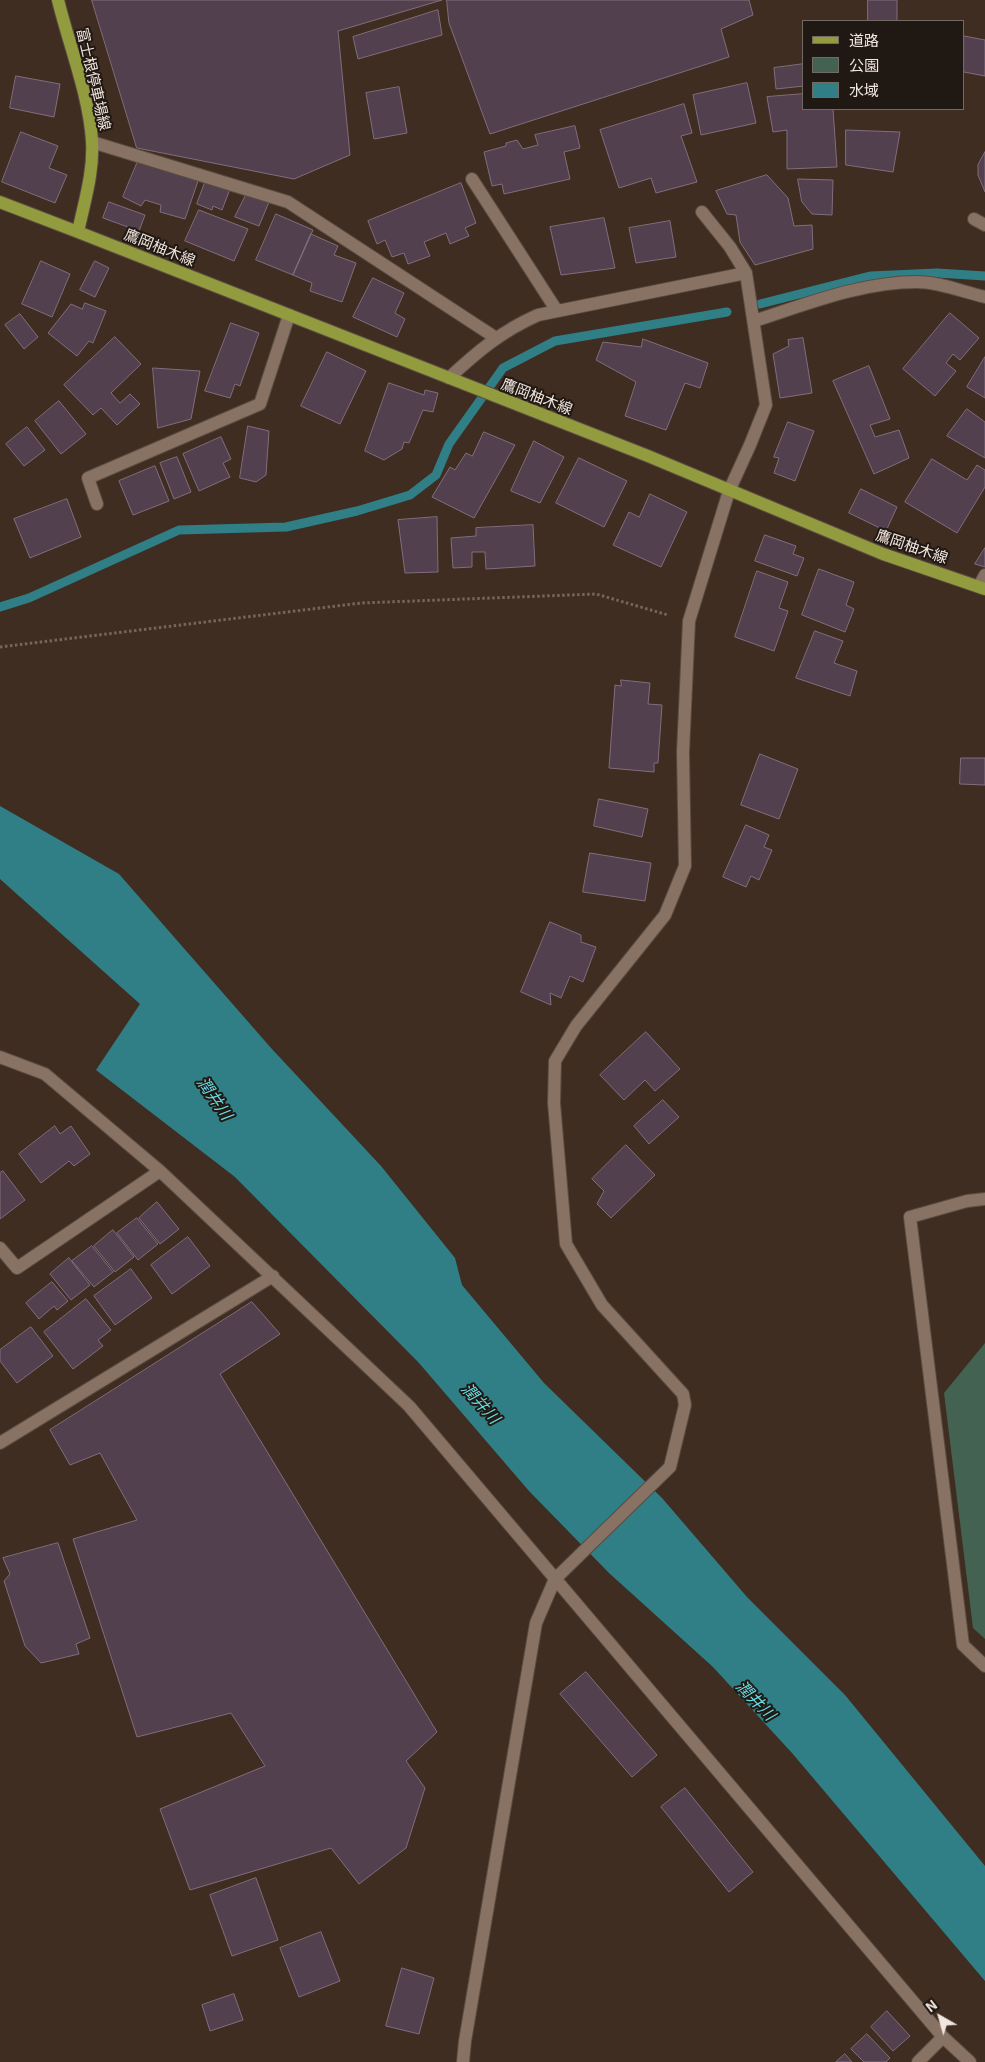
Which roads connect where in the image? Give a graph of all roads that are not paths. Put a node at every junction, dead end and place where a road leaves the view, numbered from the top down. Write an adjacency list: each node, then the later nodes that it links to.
1 (58, 0): 2 (main road, 富士根停車場線)
2 (92, 142): 6 (main road, 富士根停車場線); 12 (street)
3 (472, 179): 9 (street)
4 (0, 202): 6 (main road)
5 (702, 212): 7 (street)
6 (78, 232): 10 (main road, 鷹岡柚木線)
7 (746, 273): 9 (street); 11 (street)
8 (985, 296): 11 (street)
9 (557, 311): 12 (street)
10 (289, 315): 13 (main road, 鷹岡柚木線); 15 (street)
11 (754, 321): 14 (street)
12 (496, 338): 13 (street)
13 (452, 379): 14 (main road, 鷹岡柚木線)
14 (729, 491): 16 (main road, 鷹岡柚木線); 23 (street)
15 (97, 504)
16 (983, 583)
17 (0, 1058): 18 (street)
18 (160, 1171): 20 (street); 21 (street)
19 (985, 1199): 24 (street)
20 (0, 1248)
21 (273, 1276): 22 (street); 23 (street)
22 (0, 1443)
23 (555, 1579): 25 (street); 26 (street)
24 (985, 1666)
25 (943, 2037): 27 (street); 28 (street)
26 (463, 2062)
27 (918, 2062)
28 (970, 2062)

